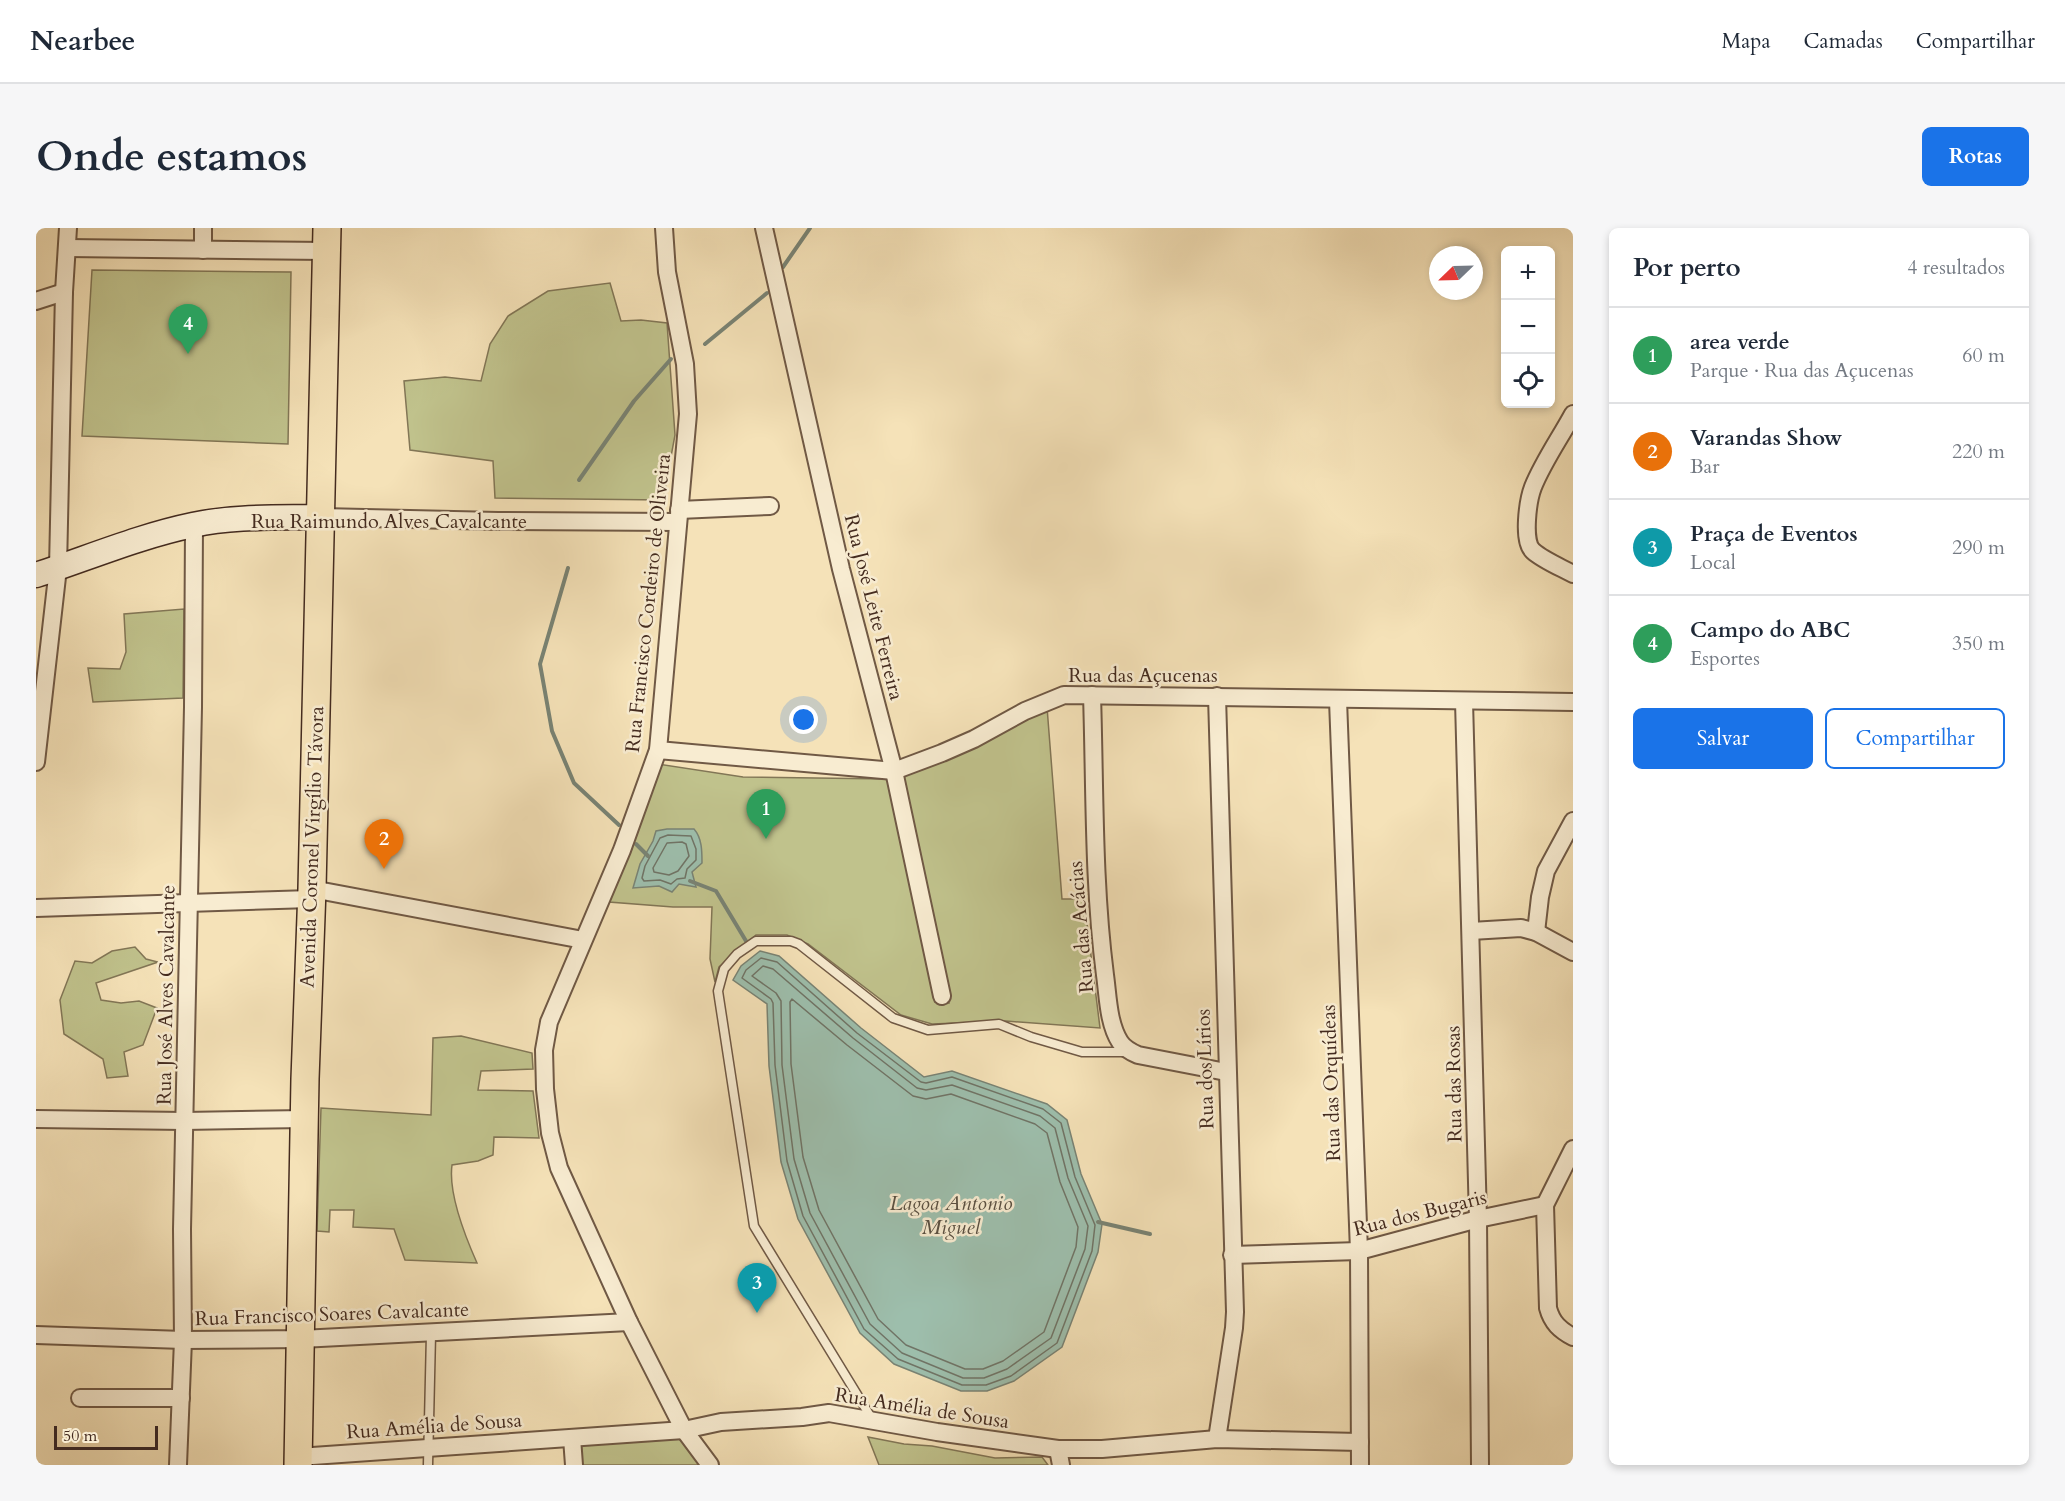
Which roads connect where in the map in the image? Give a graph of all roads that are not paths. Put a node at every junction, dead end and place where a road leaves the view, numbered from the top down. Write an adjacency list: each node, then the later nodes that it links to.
1 (68, 228): 6 (street)
2 (203, 228): 7 (street)
3 (664, 228): 12 (street, Rua Francisco Cordeiro de Oliveira)
4 (764, 228): 24 (street, Rua José Leite Ferreira)
5 (326, 239): 7 (street); 13 (main road, Avenida Coronel Virgílio Távora)
6 (68, 248): 7 (street); 8 (street)
7 (203, 250)
8 (64, 292): 9 (street); 15 (street)
9 (36, 301)
10 (1573, 414): 16 (street)
11 (770, 506): 12 (street, Rua Raimundo Alves Cavalcante)
12 (679, 516): 13 (street, Rua Raimundo Alves Cavalcante); 22 (street, Rua Francisco Cordeiro de Oliveira)
13 (321, 517): 14 (street, Rua Raimundo Alves Cavalcante); 26 (main road, Avenida Coronel Virgílio Távora)
14 (194, 525): 15 (street, Rua Raimundo Alves Cavalcante); 27 (street, Rua José Alves Cavalcante)
15 (47, 571): 23 (street)
16 (1573, 574)
17 (1092, 695): 18 (street, Rua das Açucenas); 24 (street, Rua das Açucenas); 34 (street, Rua das Acácias)
18 (1217, 696): 19 (street, Rua das Açucenas); 35 (street, Rua dos Lírios)
19 (1338, 700): 20 (street, Rua das Açucenas); 42 (street, Rua das Orquídeas)
20 (1464, 701): 21 (street, Rua das Açucenas); 29 (street, Rua das Rosas)
21 (1573, 702)
22 (658, 750): 24 (street, Rua das Açucenas); 31 (street, Rua Francisco Cordeiro de Oliveira)
23 (36, 762)
24 (894, 771): 33 (street, Rua José Leite Ferreira)
25 (1573, 821): 30 (street)
26 (311, 894): 27 (street); 31 (street); 37 (main road, Avenida Coronel Virgílio Távora)
27 (189, 902): 28 (street); 38 (street, Rua José Alves Cavalcante)
28 (36, 908)
29 (1471, 931): 30 (street); 41 (street, Rua das Rosas)
30 (1536, 932): 32 (street)
31 (583, 940): 44 (street, Rua Francisco Cordeiro de Oliveira)
32 (1573, 952)
33 (942, 996)
34 (1131, 1053): 35 (street); 52 (lane)
35 (1226, 1072): 43 (street, Rua dos Lírios)
36 (36, 1119): 38 (street)
37 (305, 1119): 38 (street); 48 (main road, Avenida Coronel Virgílio Távora)
38 (184, 1121): 49 (street, Rua José Alves Cavalcante)
39 (1573, 1149): 40 (street)
40 (1545, 1205): 41 (street, Rua dos Bugaris); 45 (street)
41 (1478, 1219): 42 (street, Rua dos Bugaris); 64 (street, Rua das Rosas)
42 (1359, 1251): 43 (street, Rua dos Bugaris); 56 (street, Rua das Orquídeas)
43 (1232, 1255): 55 (street, Rua dos Lírios)
44 (629, 1322): 46 (street, Rua Francisco Soares Cavalcante); 53 (street, Rua Francisco Cordeiro de Oliveira)
45 (1566, 1333)
46 (431, 1334): 48 (street, Rua Francisco Soares Cavalcante); 57 (lane)
47 (36, 1335): 49 (street, Rua Francisco Soares Cavalcante)
48 (301, 1339): 49 (street, Rua Francisco Soares Cavalcante); 59 (main road, Avenida Coronel Virgílio Távora)
49 (183, 1340): 51 (street, Rua José Alves Cavalcante)
50 (80, 1398): 51 (street)
51 (181, 1398): 60 (street, Rua José Alves Cavalcante)
52 (872, 1420): 53 (street, Rua Amélia de Sousa); 58 (street, Rua Amélia de Sousa)
53 (684, 1430): 54 (street, Rua Amélia de Sousa); 62 (street, Rua Francisco Cordeiro de Oliveira)
54 (572, 1438): 57 (street, Rua Amélia de Sousa); 61 (street)
55 (1217, 1439): 56 (street, Rua Amélia de Sousa); 58 (street, Rua Amélia de Sousa)
56 (1360, 1442): 63 (street, Rua das Orquídeas)
57 (428, 1457): 59 (street, Rua Amélia de Sousa)
58 (1060, 1457)
59 (298, 1461)
60 (178, 1465)
61 (574, 1465)
62 (710, 1465)
63 (1360, 1465)
64 (1480, 1465)

